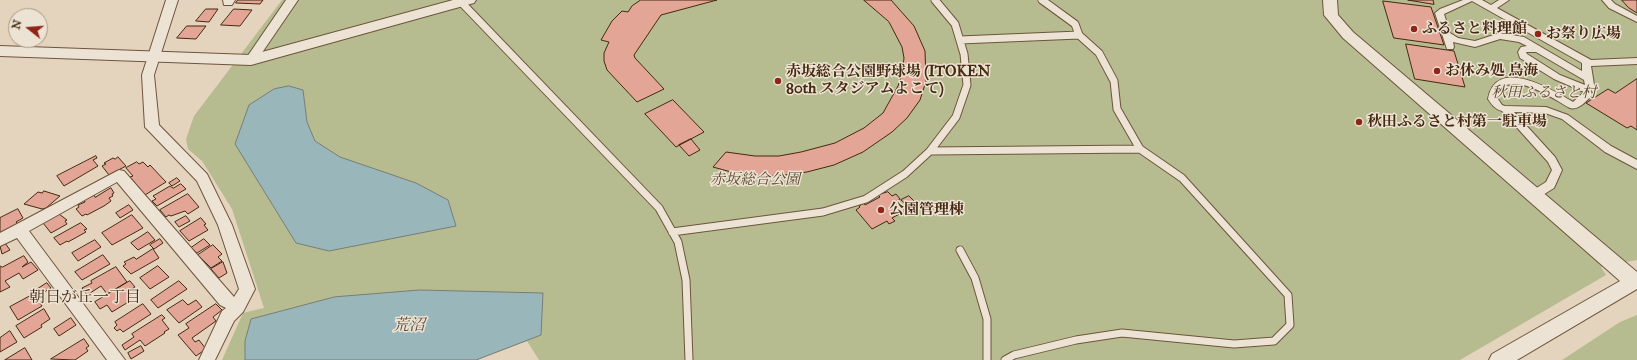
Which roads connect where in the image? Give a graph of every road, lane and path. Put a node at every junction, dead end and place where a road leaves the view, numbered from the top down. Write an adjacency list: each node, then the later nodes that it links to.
1 (172, 0): 21 (street)
2 (292, 0): 22 (street)
3 (935, 0): 17 (lane)
4 (1042, 0): 15 (lane)
5 (1330, 0): 31 (street)
6 (1469, 0): 14 (street)
7 (1476, 0): 11 (street)
8 (1505, 0): 11 (street)
9 (1606, 0): 12 (street)
10 (465, 1): 22 (street); 33 (lane)
11 (1492, 8): 13 (street)
12 (1637, 19)
13 (1533, 32): 16 (street); 24 (street)
14 (1445, 34): 16 (street); 18 (street)
15 (1079, 35): 17 (lane); 28 (lane)
16 (1521, 39): 19 (street)
17 (960, 40): 29 (lane)
18 (1450, 47)
19 (1538, 49): 25 (street); 26 (street)
20 (0, 51): 21 (street)
21 (156, 56): 22 (street); 37 (street)
22 (252, 60)
23 (1637, 61): 24 (street)
24 (1590, 63): 25 (street)
25 (1588, 78): 26 (street)
26 (1590, 91): 27 (street)
27 (1505, 109): 30 (street); 31 (street)
28 (1140, 149): 29 (lane); 42 (lane)
29 (930, 151): 33 (lane)
30 (1637, 165)
31 (1534, 195): 36 (street)
32 (20, 230): 34 (street); 37 (street); 38 (street)
33 (672, 232): 40 (lane)
34 (0, 240)
35 (960, 250): 41 (lane)
36 (1635, 280): 43 (street)
37 (237, 307): 39 (street)
38 (117, 360)
39 (207, 360)
40 (689, 360)
41 (987, 360)
42 (1005, 360)
43 (1499, 360)

